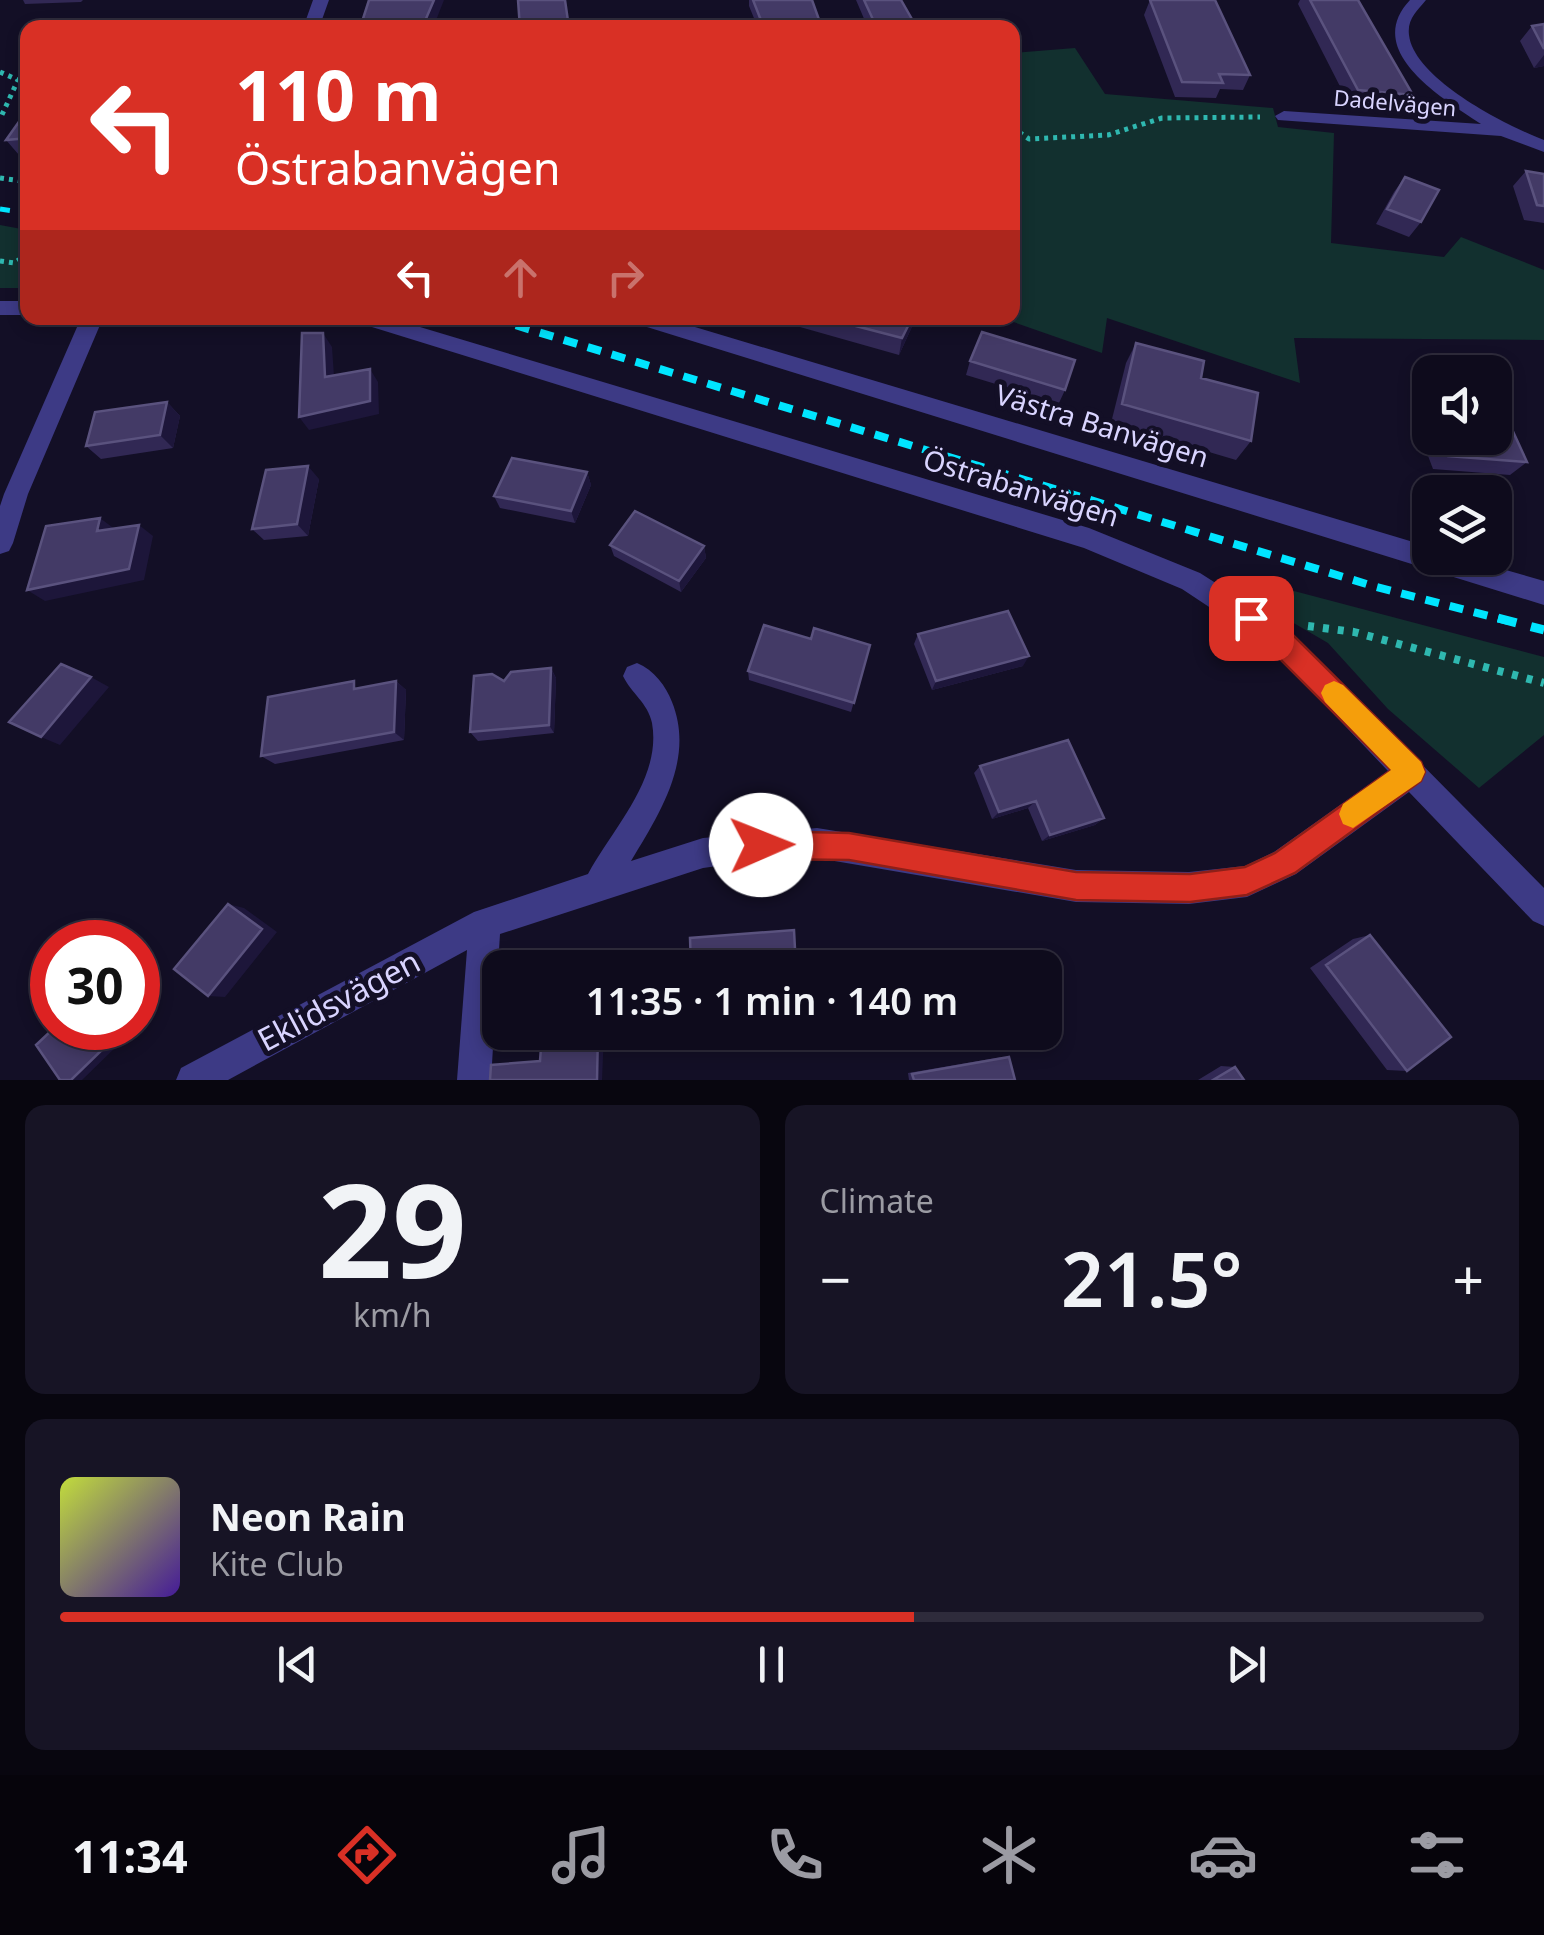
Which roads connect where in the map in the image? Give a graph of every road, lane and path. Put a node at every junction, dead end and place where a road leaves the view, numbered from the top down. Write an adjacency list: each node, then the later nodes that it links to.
1 (1418, 0): 5 (street, Dadelvägen)
2 (0, 72): 4 (path)
3 (1284, 116): 5 (street, Dadelvägen); 6 (path)
4 (0, 119)
5 (1503, 131): 7 (street, Dadelvägen)
6 (1020, 132)
7 (1544, 146)
8 (89, 325): 11 (street)
9 (389, 325): 13 (street, Östrabanvägen)
10 (664, 325): 12 (street, Västra Banvägen)
11 (0, 544)
12 (1544, 594)
13 (1280, 639): 15 (path); 16 (street, Östrabanvägen)
14 (637, 676): 17 (street)
15 (1544, 683)
16 (1411, 772): 17 (street, Eklidsvägen); 18 (street, Östrabanvägen)
17 (600, 884): 19 (street, Eklidsvägen)
18 (1544, 910)
19 (485, 923): 20 (street, Eklidsvägen); 21 (street)
20 (193, 1080)
21 (474, 1080)

